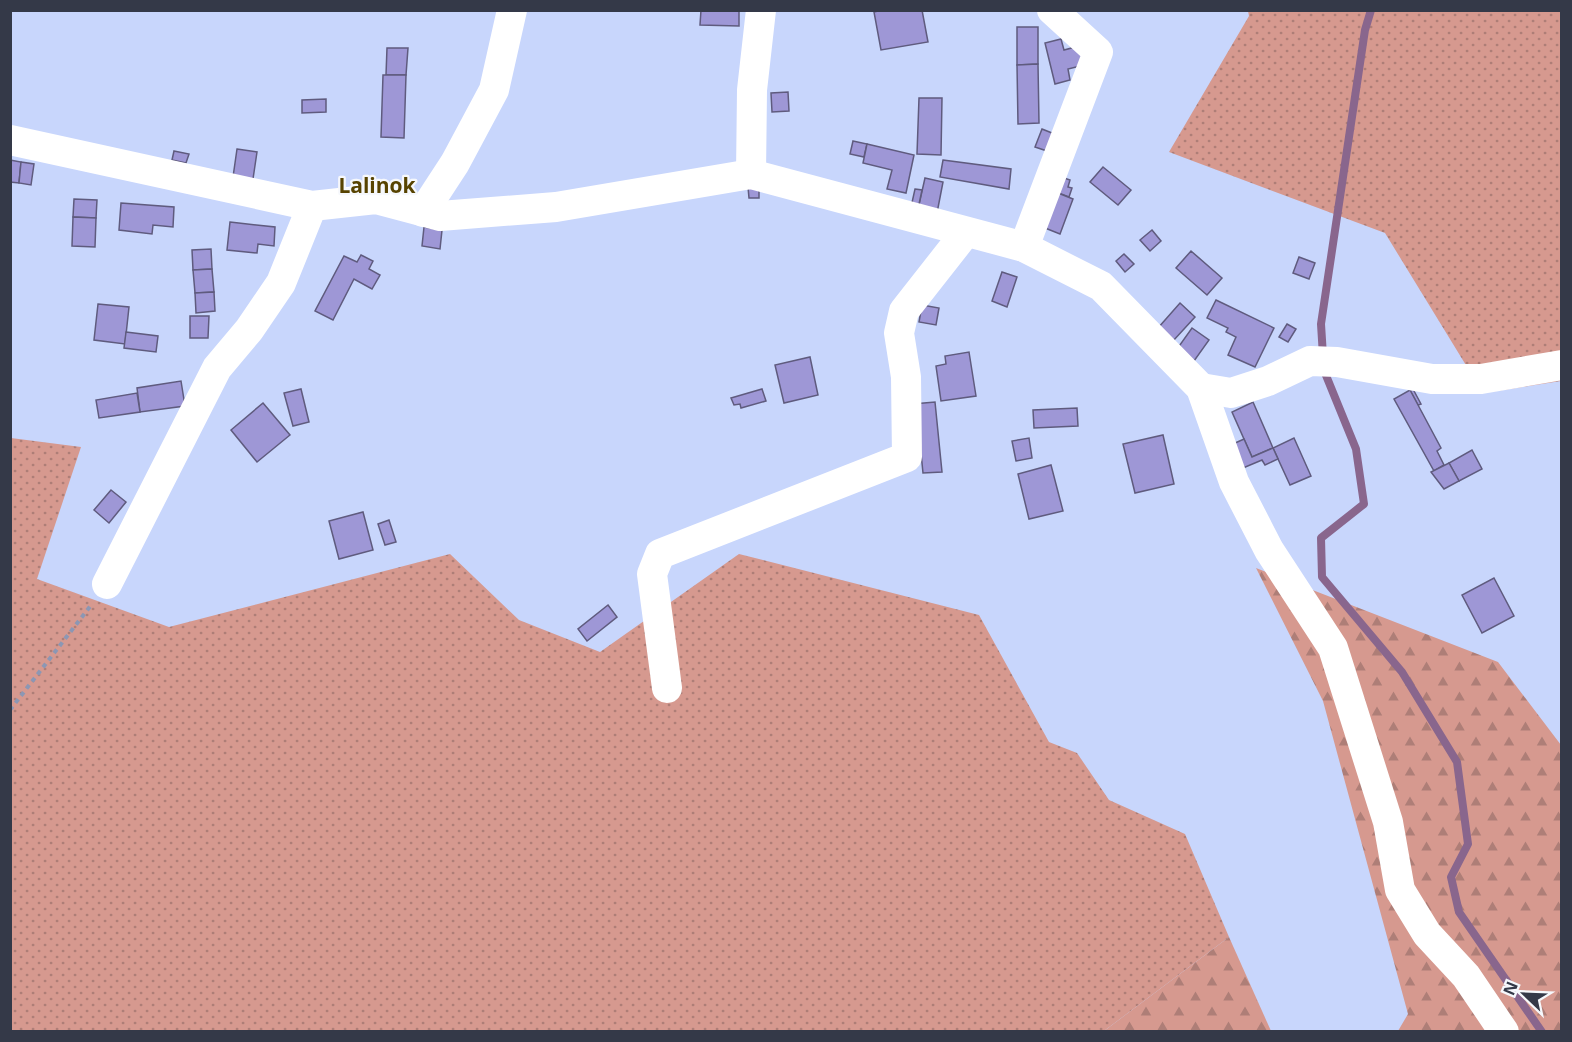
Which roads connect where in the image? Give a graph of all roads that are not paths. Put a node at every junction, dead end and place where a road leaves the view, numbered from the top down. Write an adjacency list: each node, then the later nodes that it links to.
1 (512, 10): 7 (street)
2 (761, 10): 5 (street)
3 (1052, 10): 9 (street)
4 (10, 140): 6 (street)
5 (751, 174): 7 (street); 8 (street)
6 (312, 206): 7 (street); 12 (street)
7 (423, 212)
8 (966, 232): 9 (street); 13 (street)
9 (1024, 248): 11 (street)
10 (1562, 365): 11 (street)
11 (1201, 388): 14 (street)
12 (107, 584)
13 (668, 688)
14 (1504, 1032)

